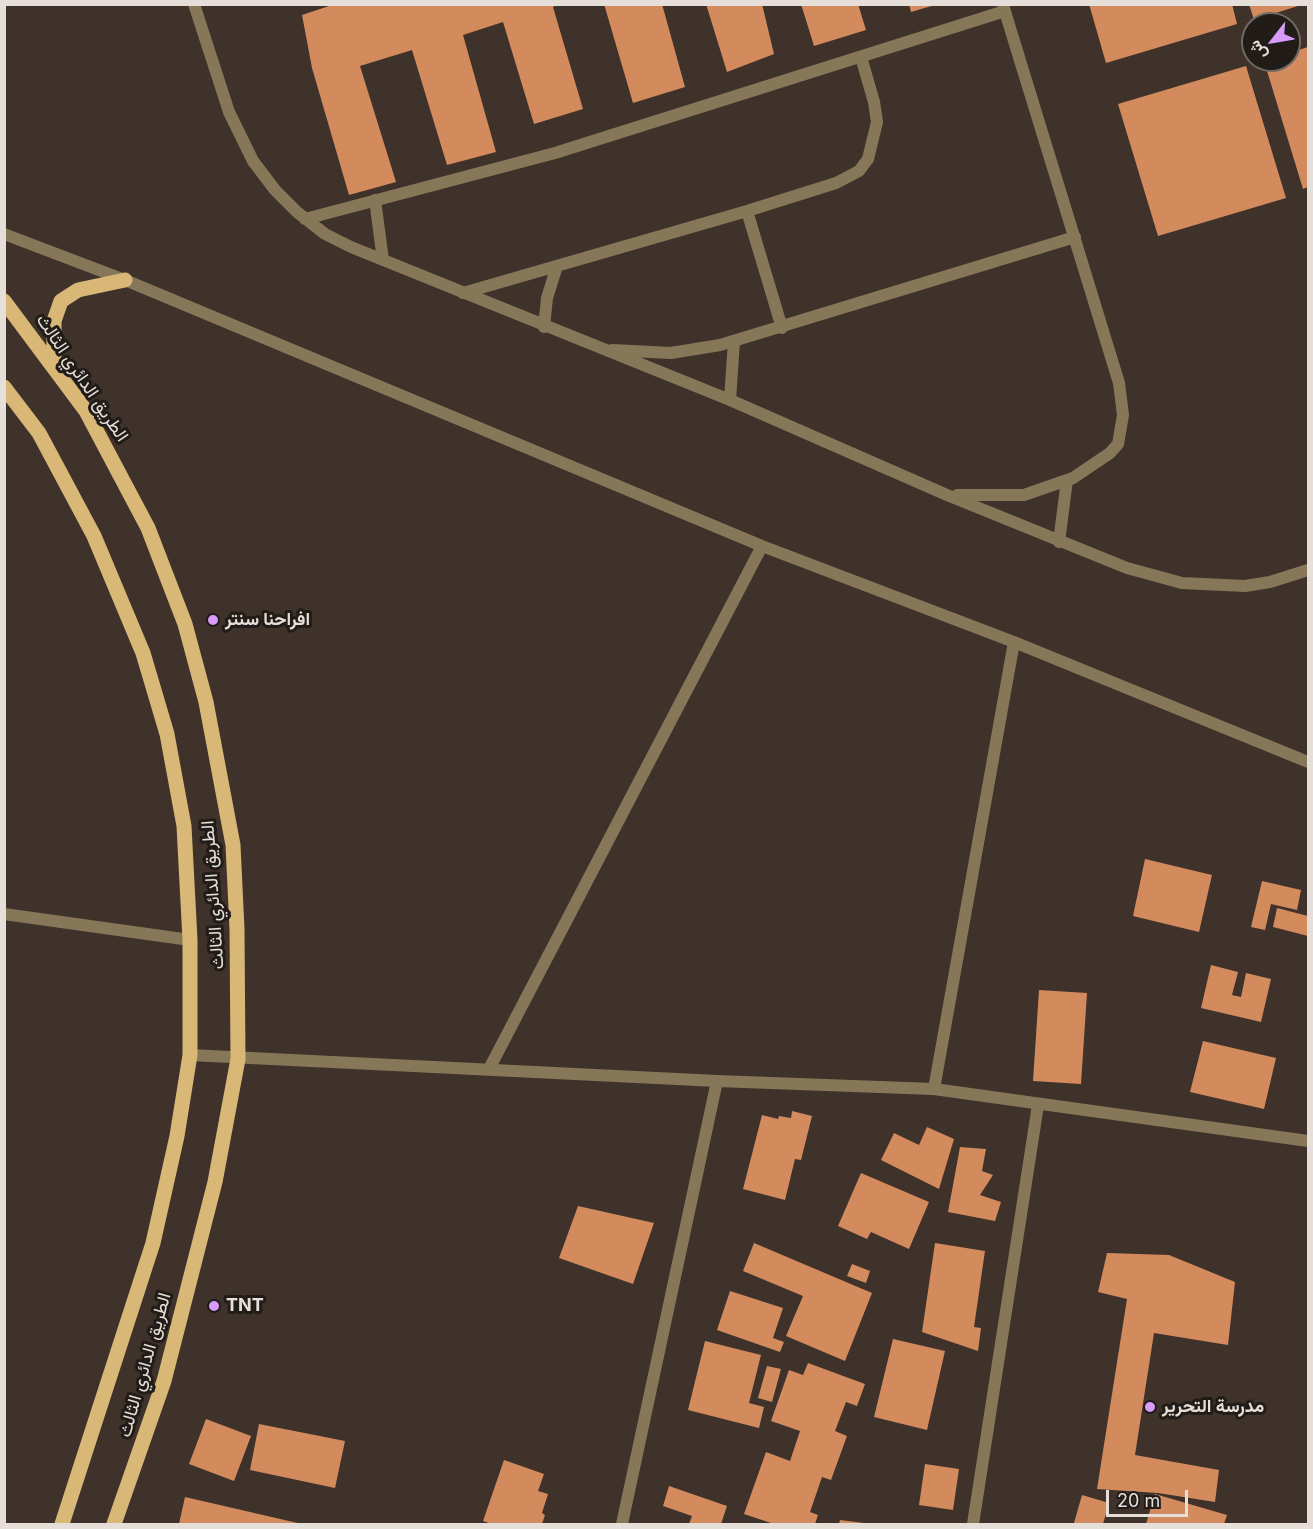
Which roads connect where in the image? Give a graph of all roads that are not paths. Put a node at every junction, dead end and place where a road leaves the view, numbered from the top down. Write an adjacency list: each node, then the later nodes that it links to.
1 (194, 4): 6 (street)
2 (1004, 8): 3 (street); 8 (street)
3 (861, 57): 4 (street); 5 (street)
4 (375, 200): 6 (street); 9 (street)
5 (747, 211): 10 (street); 15 (street)
6 (305, 219): 9 (street)
7 (4, 234): 11 (street)
8 (1075, 237): 15 (street); 21 (street)
9 (383, 260): 12 (street)
10 (557, 266): 12 (street); 14 (street)
11 (125, 280): 18 (main road); 24 (street)
12 (463, 293): 14 (street)
13 (4, 300): 18 (main road, الطريق الدائري الثالث)
14 (544, 327): 17 (street)
15 (782, 328): 16 (street)
16 (734, 341): 17 (street); 20 (street)
17 (593, 347): 20 (street)
18 (54, 364): 31 (main road, الطريق الدائري الثالث)
19 (4, 387): 29 (main road, الطريق الدائري الثالث)
20 (730, 400): 22 (street)
21 (1067, 480): 22 (street); 23 (street)
22 (947, 495): 23 (street)
23 (1059, 542): 25 (street)
24 (762, 546): 26 (street); 32 (street)
25 (1308, 570)
26 (1014, 642): 27 (street); 34 (street)
27 (1308, 762)
28 (4, 914): 29 (street)
29 (190, 940): 30 (main road, الطريق الدائري الثالث)
30 (190, 1054): 31 (street); 37 (main road, الطريق الدائري الثالث)
31 (237, 1059): 32 (street); 38 (main road, الطريق الدائري الثالث)
32 (489, 1069): 33 (street)
33 (717, 1081): 34 (street); 39 (street)
34 (934, 1089): 35 (street)
35 (1038, 1105): 36 (street); 40 (street)
36 (1308, 1141)
37 (62, 1524)
38 (114, 1524)
39 (622, 1524)
40 (973, 1524)

